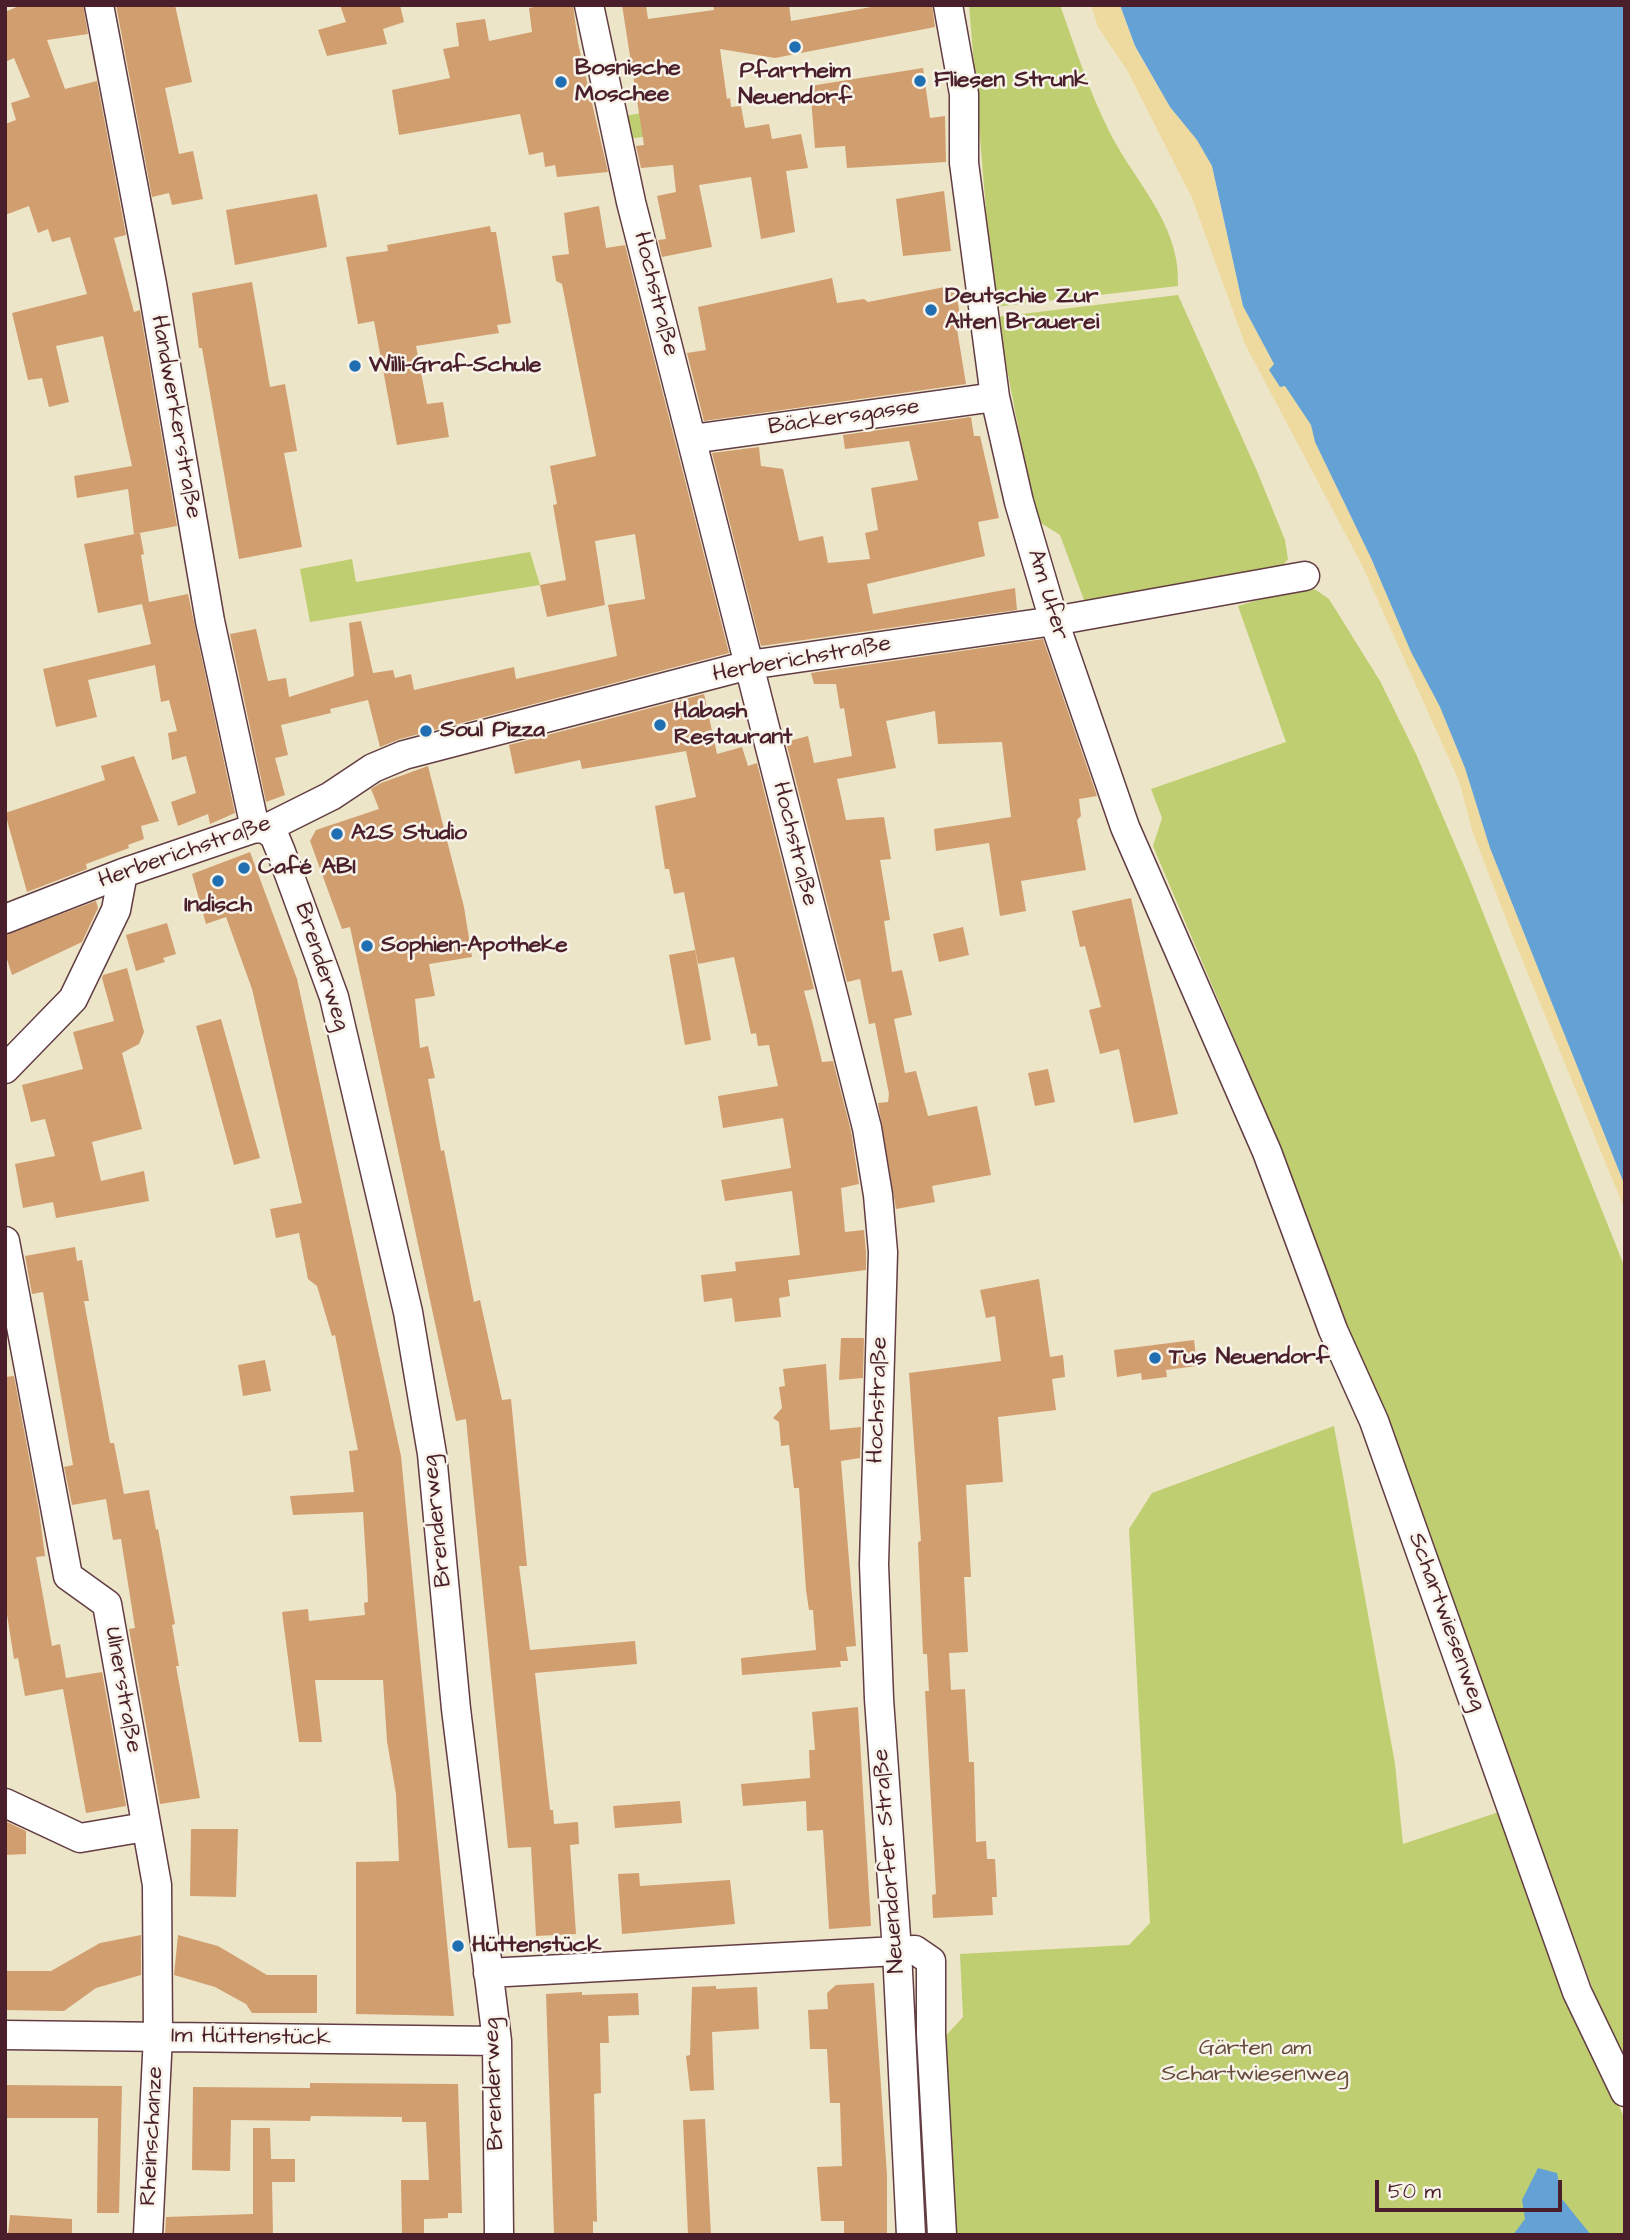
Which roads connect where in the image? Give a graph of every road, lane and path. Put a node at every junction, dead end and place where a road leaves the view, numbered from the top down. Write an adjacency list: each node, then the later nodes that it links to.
1 (99, 5): 9 (street, Handwerkerstraße)
2 (589, 5): 5 (street, Hochstraße)
3 (948, 5): 4 (street, Am Ufer)
4 (995, 397): 5 (street, Bäckersgasse); 7 (street, Am Ufer)
5 (692, 439): 8 (street, Hochstraße)
6 (1306, 576): 7 (street, Herberichstraße)
7 (1054, 621): 8 (street, Herberichstraße); 13 (street, Am Ufer)
8 (749, 665): 9 (street, Herberichstraße); 15 (street, Hochstraße)
9 (260, 828): 10 (street, Herberichstraße); 19 (street, Brenderweg)
10 (123, 873): 11 (street, Herberichstraße); 12 (street)
11 (5, 919)
12 (5, 1069)
13 (1267, 1152): 23 (street, Schartwiesenweg)
14 (5, 1241): 17 (street, Ulnerstraße)
15 (876, 1487): 18 (street, Neuendorfer Straße)
16 (5, 1804): 17 (street)
17 (145, 1827): 21 (street, Ulnerstraße)
18 (906, 1950): 19 (street); 26 (street, Neuendorfer Straße); 27 (street)
19 (488, 1973): 22 (street, Brenderweg)
20 (5, 2035): 21 (street, Im Hüttenstück)
21 (158, 2036): 22 (street, Im Hüttenstück); 24 (street, Rheinschanze)
22 (497, 2041): 25 (street, Brenderweg)
23 (1625, 2092)
24 (148, 2235)
25 (499, 2235)
26 (911, 2235)
27 (942, 2235)

